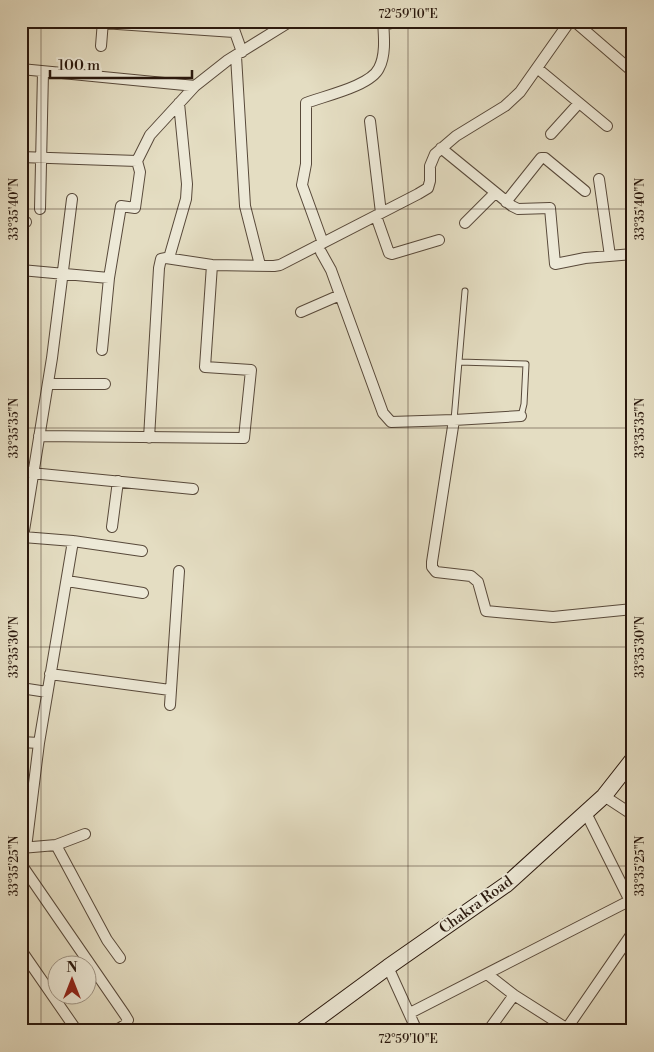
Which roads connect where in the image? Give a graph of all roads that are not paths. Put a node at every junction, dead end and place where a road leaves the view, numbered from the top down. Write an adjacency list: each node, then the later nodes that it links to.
1 (231, 21): 9 (street)
2 (291, 21): 8 (street)
3 (399, 21): 7 (street)
4 (570, 21): 12 (street)
5 (574, 21): 15 (street)
6 (103, 22): 9 (street); 10 (street)
7 (383, 23): 35 (street)
8 (279, 25): 11 (street)
9 (234, 32): 11 (street)
10 (101, 46)
11 (239, 54): 16 (street); 40 (street)
12 (537, 68): 17 (street); 22 (street)
13 (21, 69): 14 (street)
14 (43, 72): 16 (street); 24 (street)
15 (633, 72)
16 (195, 86): 18 (street)
17 (579, 102): 20 (street); 21 (street)
18 (179, 103): 25 (street); 38 (street)
19 (370, 121): 32 (street)
20 (607, 126)
21 (552, 134)
22 (441, 148): 28 (street); 32 (street)
23 (21, 157): 24 (street)
24 (40, 157): 25 (street); 31 (street)
25 (137, 161): 43 (street)
26 (599, 179): 37 (street)
27 (585, 191): 30 (street)
28 (495, 194): 30 (street); 33 (street)
29 (72, 199): 42 (street)
30 (506, 202): 37 (street)
31 (40, 209)
32 (378, 214): 34 (street); 35 (street)
33 (465, 223)
34 (440, 240)
35 (322, 248): 40 (street); 45 (street)
36 (633, 254): 37 (street)
37 (610, 256)
38 (169, 258): 39 (street); 54 (street)
39 (212, 265): 40 (street); 54 (street)
40 (260, 265)
41 (21, 270): 42 (street)
42 (62, 274): 43 (street); 49 (street)
43 (109, 278): 47 (street)
44 (465, 291): 48 (lane)
45 (340, 295): 46 (street); 52 (street)
46 (301, 312)
47 (102, 350)
48 (460, 362): 51 (lane); 52 (lane)
49 (48, 384): 50 (street); 53 (street)
50 (105, 384)
51 (521, 416): 52 (street)
52 (454, 420): 68 (street)
53 (39, 436): 54 (street); 56 (street)
54 (149, 438)
55 (21, 472): 56 (street)
56 (33, 474): 57 (street); 59 (street)
57 (118, 482): 58 (street); 60 (street)
58 (193, 489)
59 (24, 516): 61 (street)
60 (112, 527)
61 (23, 537): 62 (street); 63 (street)
62 (73, 541): 64 (street); 66 (street)
63 (21, 549)
64 (142, 551)
65 (179, 571): 71 (street)
66 (66, 581): 67 (street); 69 (street)
67 (143, 593)
68 (633, 609)
69 (50, 674): 71 (street); 72 (street)
70 (21, 688): 72 (street)
71 (170, 690): 73 (street)
72 (47, 692): 75 (street)
73 (170, 705)
74 (21, 742): 75 (street)
75 (39, 743): 82 (street)
76 (633, 758): 77 (main road, Chakra Road)
77 (604, 796): 78 (main road, Chakra Road); 79 (street)
78 (586, 813): 84 (street); 88 (main road, Chakra Road)
79 (633, 815)
80 (85, 834): 81 (street)
81 (56, 845): 82 (street); 87 (street)
82 (24, 848)
83 (21, 864): 94 (street)
84 (631, 904): 89 (street)
85 (633, 932): 92 (street)
86 (21, 950): 93 (street)
87 (120, 958)
88 (388, 967): 91 (street); 95 (main road, Chakra Road)
89 (488, 974): 90 (street); 91 (street)
90 (514, 995): 92 (street); 97 (street)
91 (410, 1013): 96 (street)
92 (566, 1030)
93 (77, 1031)
94 (115, 1031)
95 (301, 1031)
96 (417, 1031)
97 (488, 1031)

